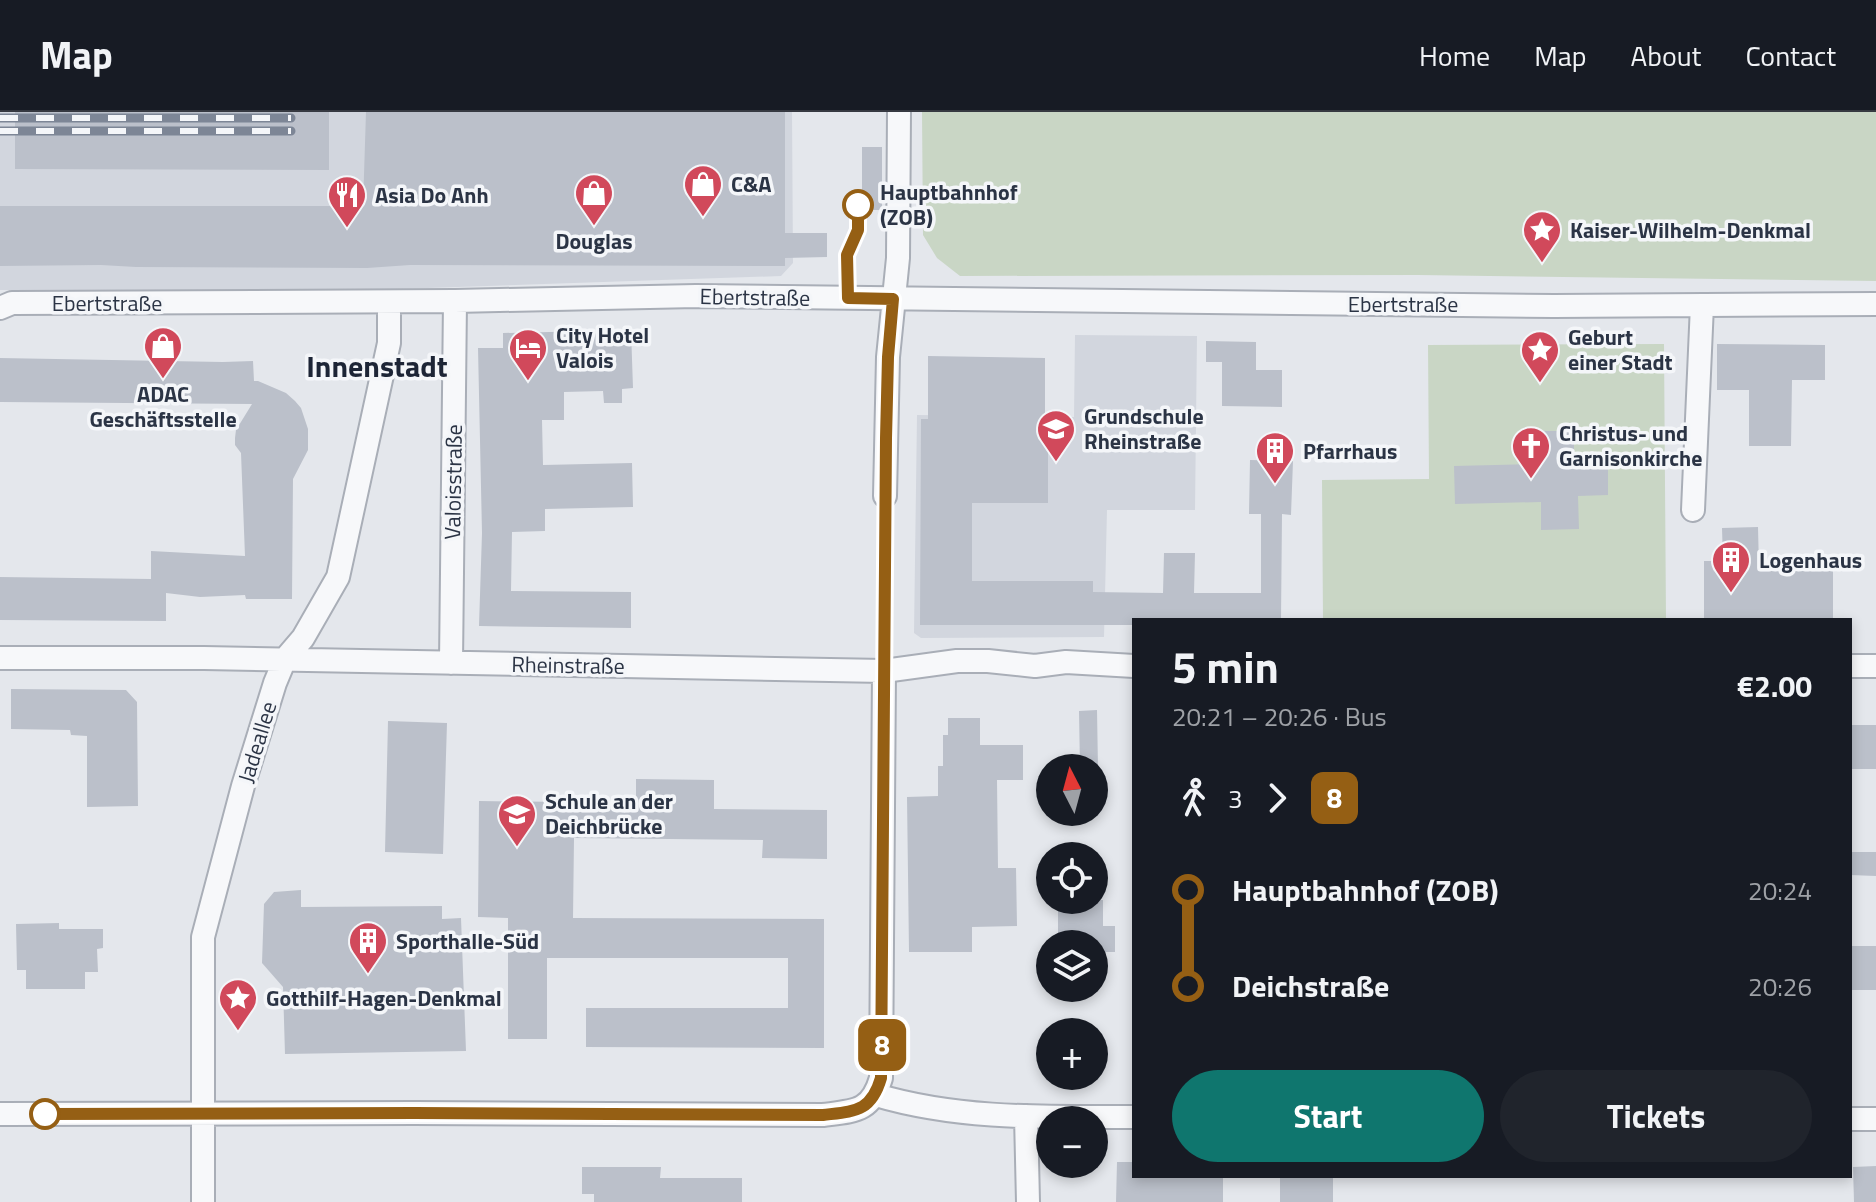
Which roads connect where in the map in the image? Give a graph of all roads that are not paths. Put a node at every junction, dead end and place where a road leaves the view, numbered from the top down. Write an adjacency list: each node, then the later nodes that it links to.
1 (899, 112): 2 (street)
2 (893, 299): 3 (street, Ebertstraße); 6 (street, Ebertstraße); 8 (street)
3 (455, 301): 4 (street, Ebertstraße); 12 (street, Valoisstraße)
4 (389, 302): 7 (street, Ebertstraße); 11 (street, Jadeallee)
5 (1876, 304): 6 (street, Ebertstraße)
6 (1702, 305): 9 (street)
7 (0, 308)
8 (885, 496)
9 (1693, 510)
10 (0, 658): 11 (street, Rheinstraße)
11 (285, 659): 12 (street, Rheinstraße); 19 (street, Jadeallee)
12 (451, 663): 16 (street, Rheinstraße)
13 (1132, 666): 16 (street, Rheinstraße)
14 (1852, 666): 15 (street)
15 (1876, 666)
16 (884, 671): 17 (street)
17 (876, 1095): 19 (street); 20 (street)
18 (0, 1114): 19 (street)
19 (202, 1114): 24 (street, Jadeallee)
20 (1026, 1116): 21 (street); 25 (street)
21 (1132, 1117)
22 (1852, 1119): 23 (street)
23 (1876, 1119)
24 (203, 1202)
25 (1028, 1202)

